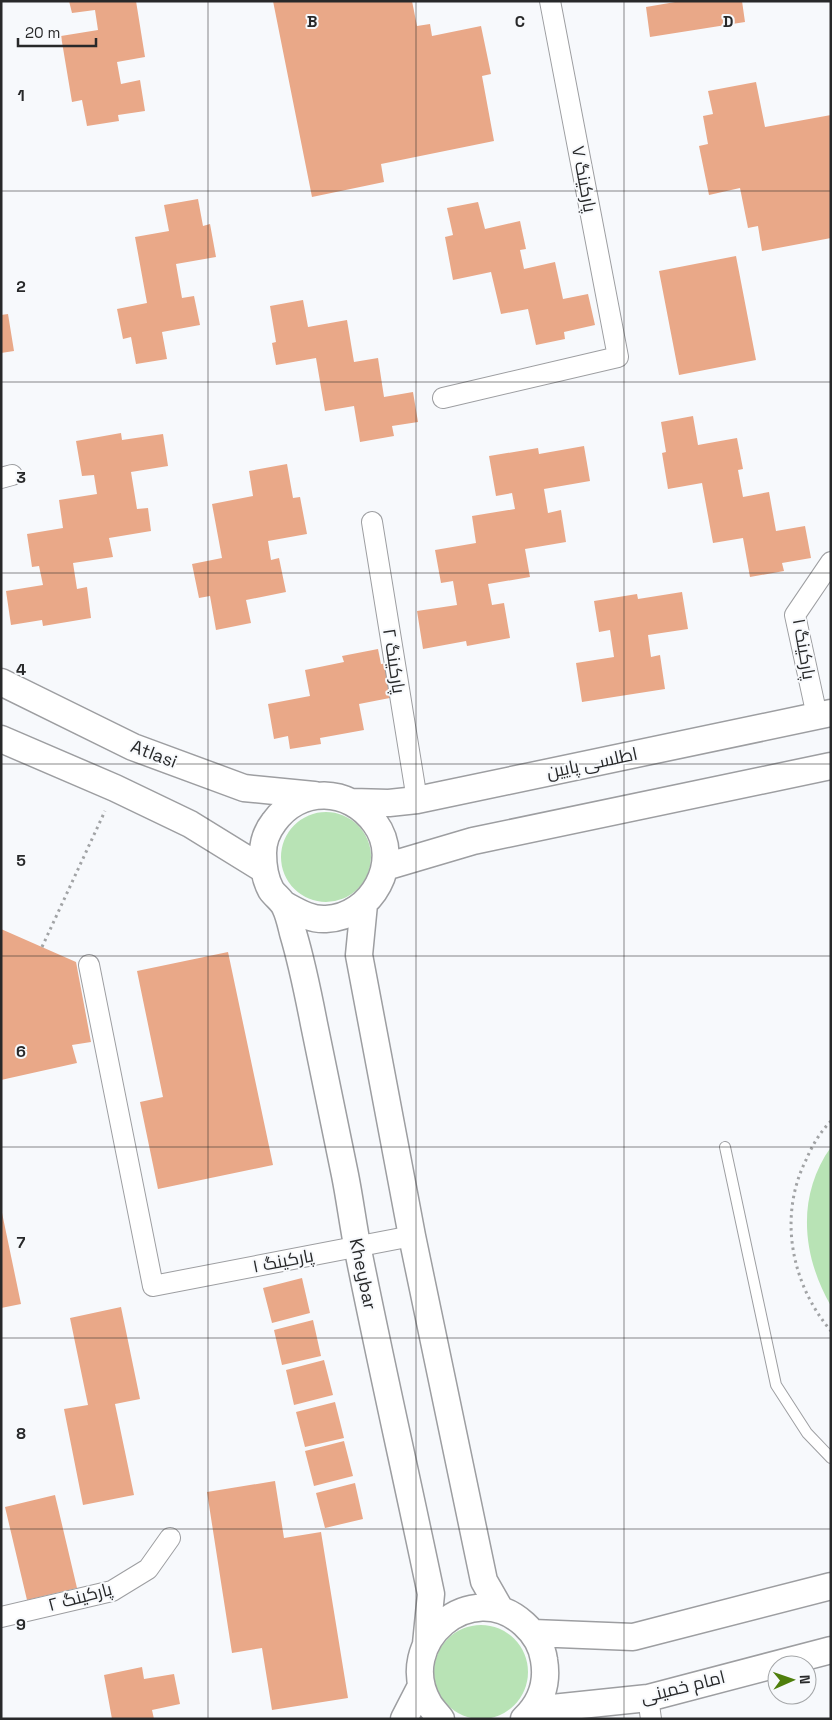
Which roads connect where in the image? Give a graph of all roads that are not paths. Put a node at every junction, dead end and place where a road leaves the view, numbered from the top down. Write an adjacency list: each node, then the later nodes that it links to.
1 (550, 1): 2 (street, پارکینگ ۷)
2 (443, 398)
3 (372, 522): 10 (street, پارکینگ ۲)
4 (831, 562): 6 (street, پارکینگ ۱)
5 (1, 682): 9 (street, Atlasi)
6 (824, 714): 10 (street, اطلسی پایین)
7 (1, 740): 13 (street)
8 (831, 766): 12 (street)
9 (315, 795): 11 (street); 13 (street)
10 (417, 800): 11 (street, اطلسی پایین)
11 (352, 802): 12 (street)
12 (385, 867): 14 (street)
13 (263, 869): 15 (street)
14 (364, 904): 15 (street); 18 (street)
15 (285, 906): 19 (street, Kheybar)
16 (89, 964): 19 (street, پارکینگ ۱)
17 (725, 1147): 20 (lane)
18 (412, 1236): 19 (street, پارکینگ ۱); 23 (street)
19 (357, 1246): 26 (street, Kheybar)
20 (831, 1458)
21 (170, 1538): 24 (street, پارکینگ ۲)
22 (831, 1586): 25 (street)
23 (500, 1608): 25 (street); 26 (street)
24 (1, 1617)
25 (533, 1633): 30 (street)
26 (426, 1644): 28 (street, Kheybar)
27 (831, 1650): 29 (street, امام خمینی)
28 (421, 1686): 31 (street); 32 (street)
29 (649, 1708): 30 (street, امام خمینی)
30 (529, 1714)
31 (404, 1719)
32 (441, 1719)

